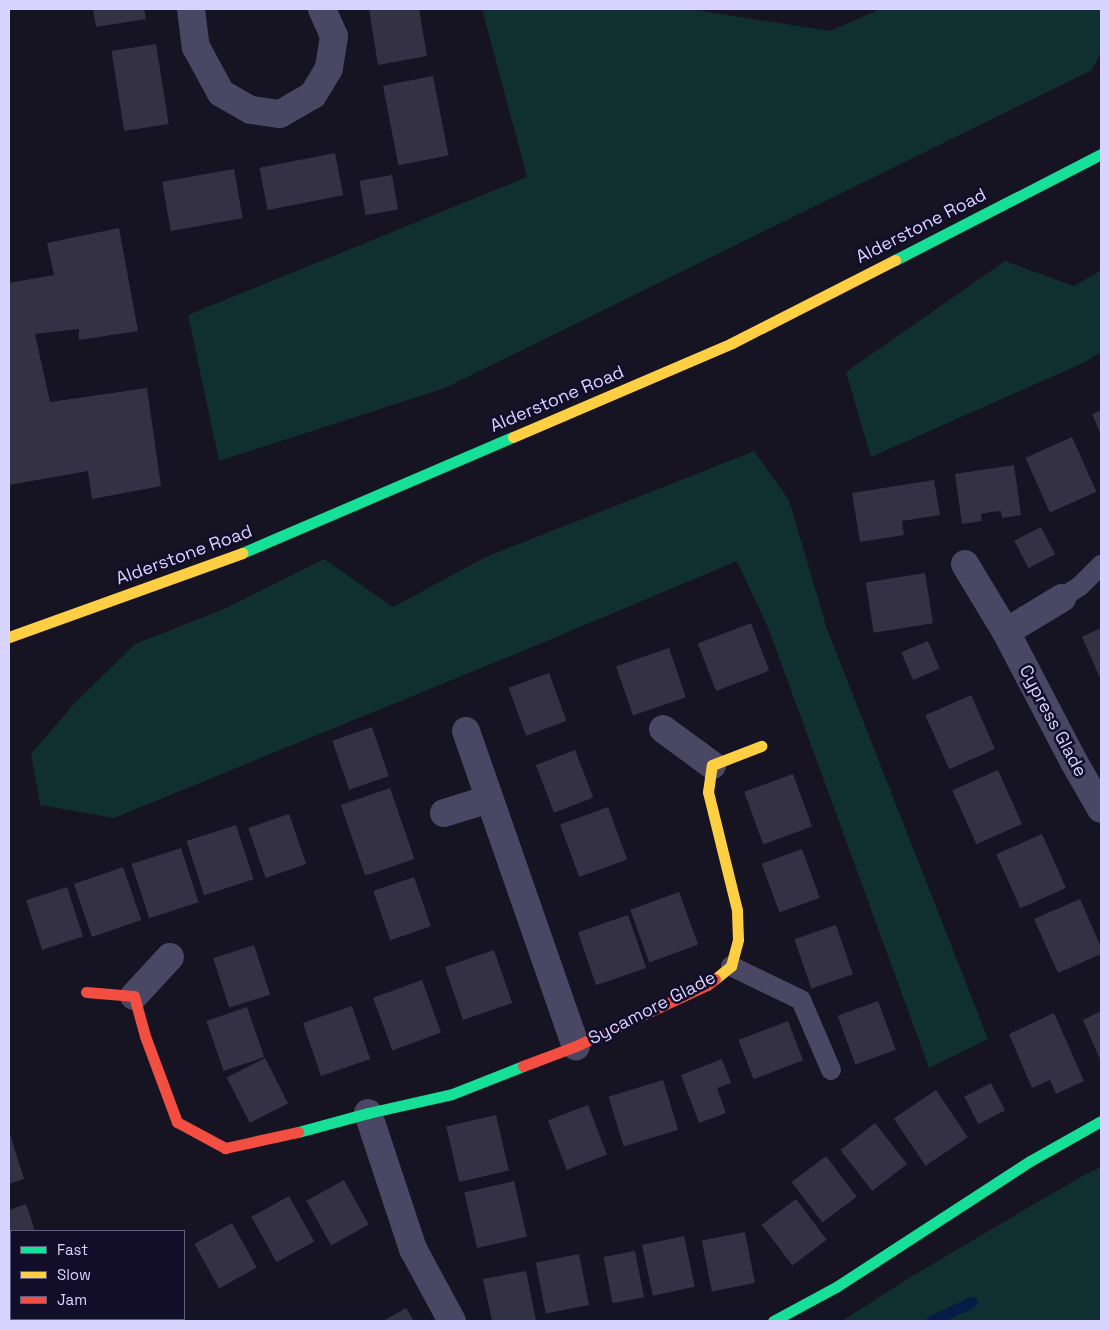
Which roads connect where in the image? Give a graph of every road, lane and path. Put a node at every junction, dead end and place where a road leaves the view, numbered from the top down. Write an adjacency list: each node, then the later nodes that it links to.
1 (190, 9): 2 (street)
2 (322, 9)
3 (1101, 154): 8 (street, Alderstone Road)
4 (964, 564): 7 (street, Cypress Glade)
5 (1101, 565): 6 (lane)
6 (1062, 598): 7 (street)
7 (1006, 632): 14 (street, Cypress Glade)
8 (9, 637)
9 (662, 730): 12 (street)
10 (466, 731): 13 (street, Sycamore Glade)
11 (761, 746): 12 (street)
12 (712, 765): 17 (street, Sycamore Glade)
13 (489, 799): 15 (street); 20 (street, Sycamore Glade)
14 (1101, 809)
15 (444, 813)
16 (170, 957): 19 (street)
17 (731, 966): 20 (street, Sycamore Glade); 21 (lane)
18 (86, 992): 19 (street)
19 (134, 996): 22 (street, Sycamore Glade)
20 (576, 1046): 22 (street, Sycamore Glade)
21 (831, 1070)
22 (368, 1113): 24 (street)
23 (1101, 1121): 25 (street)
24 (452, 1321)
25 (773, 1321)

